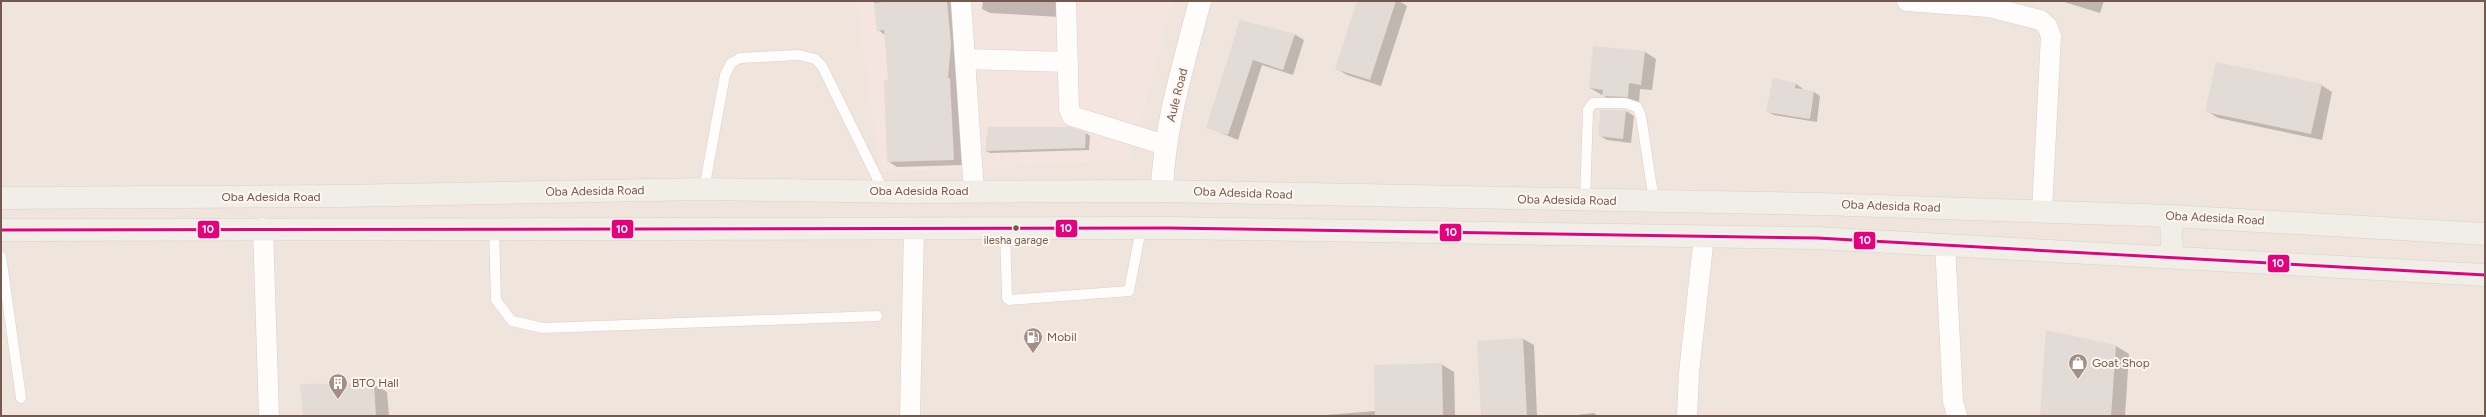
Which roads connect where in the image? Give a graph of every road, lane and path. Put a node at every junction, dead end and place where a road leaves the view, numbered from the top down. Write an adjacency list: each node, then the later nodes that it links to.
1 (962, 1): 5 (street)
2 (1066, 1): 6 (street)
3 (1200, 1): 7 (street, Aule Road)
4 (1907, 1): 16 (street)
5 (965, 59): 6 (street); 11 (street)
6 (1068, 62): 7 (street)
7 (1165, 146): 9 (street, Aule Road)
8 (704, 189): 10 (main road, Oba Adesida Road); 10 (lane); 12 (main road, Oba Adesida Road)
9 (1162, 191): 11 (main road, Oba Adesida Road); 14 (main road, Oba Adesida Road)
10 (884, 192): 11 (main road, Oba Adesida Road)
11 (974, 192)
12 (342, 196): 13 (main road, Oba Adesida Road); 24 (main road)
13 (1, 198)
14 (1585, 200): 15 (main road, Oba Adesida Road); 15 (lane)
15 (1654, 201): 16 (main road, Oba Adesida Road)
16 (2042, 211): 17 (main road, Oba Adesida Road)
17 (2171, 216): 25 (main road, Oba Adesida Road); 29 (main road)
18 (263, 228): 22 (main road); 24 (main road); 33 (street)
19 (914, 229): 20 (main road); 23 (main road); 34 (street)
20 (1005, 229): 21 (main road); 21 (lane)
21 (1141, 229): 26 (main road)
22 (1, 230)
23 (494, 230): 24 (main road); 31 (lane)
24 (342, 231)
25 (2485, 234)
26 (1704, 236): 27 (main road); 35 (street)
27 (1945, 244): 29 (main road); 36 (street)
28 (1, 256): 32 (lane)
29 (2172, 256): 30 (main road)
30 (2485, 275)
31 (877, 316)
32 (21, 398)
33 (270, 416)
34 (910, 416)
35 (1686, 416)
36 (1958, 416)

